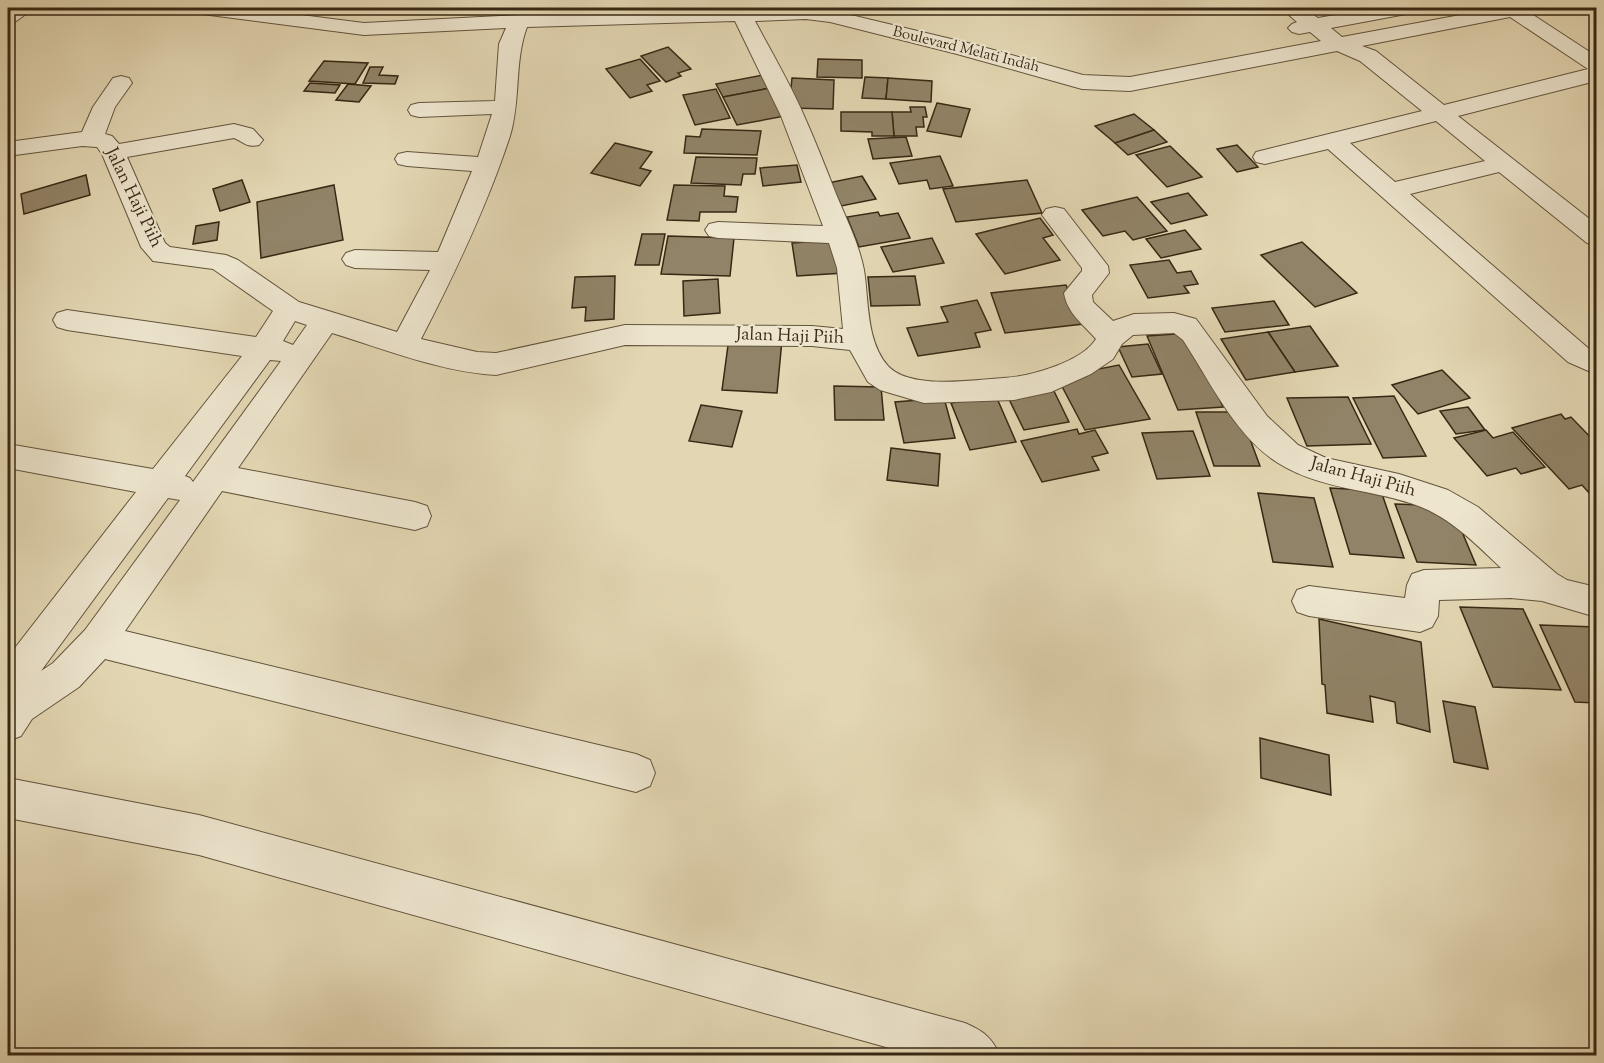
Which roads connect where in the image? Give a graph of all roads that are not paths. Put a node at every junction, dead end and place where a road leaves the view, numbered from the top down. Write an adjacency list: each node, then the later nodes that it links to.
1 (24, 8): 8 (street)
2 (202, 8): 10 (street, Boulevard Melati Indah)
3 (1291, 8): 7 (street)
4 (1406, 8): 9 (street)
5 (1508, 10): 14 (street, Boulevard Melati Indah); 15 (street)
6 (742, 15): 10 (street, Boulevard Melati Indah); 17 (street, Boulevard Melati Indah); 33 (street)
7 (1317, 16): 9 (street); 11 (street); 12 (street)
8 (8, 18)
9 (1338, 20): 14 (street)
10 (519, 21): 19 (street)
11 (1279, 33)
12 (1338, 44): 14 (street, Boulevard Melati Indah); 17 (street, Boulevard Melati Indah)
13 (1221, 46): 17 (street)
14 (1365, 48): 21 (street)
15 (1596, 65)
16 (1596, 74): 21 (street)
17 (1082, 82)
18 (121, 83): 24 (street)
19 (506, 107): 20 (street); 29 (street)
20 (419, 110)
21 (1440, 113): 23 (street); 28 (street)
22 (251, 140): 24 (street)
23 (1332, 140): 26 (street); 30 (street)
24 (102, 145): 25 (street, Jalan Haji Piih); 37 (street, Jalan Haji Piih)
25 (8, 149)
26 (1265, 157)
27 (407, 159): 29 (street)
28 (1503, 164): 30 (street); 34 (street)
29 (486, 165): 36 (street)
30 (1391, 191): 45 (street)
31 (1055, 215): 40 (street)
32 (718, 230): 33 (street)
33 (840, 235): 41 (street)
34 (1596, 237)
35 (355, 259): 36 (street)
36 (448, 261): 42 (street)
37 (289, 309): 39 (street, Jalan Haji Piih); 43 (street)
38 (67, 320): 43 (street)
39 (325, 321): 42 (street, Jalan Haji Piih); 44 (street)
40 (1112, 337): 41 (street, Jalan Haji Piih); 50 (street, Jalan Haji Piih)
41 (859, 341): 42 (street, Jalan Haji Piih)
42 (404, 345)
43 (264, 347): 44 (street); 47 (street)
44 (302, 354): 48 (street)
45 (1596, 361)
46 (8, 456): 47 (street)
47 (161, 484): 48 (street); 54 (street)
48 (210, 484): 49 (street); 53 (street)
49 (415, 516)
50 (1546, 586): 51 (street); 52 (street, Jalan Haji Piih)
51 (1309, 601)
52 (1596, 602)
53 (98, 641): 55 (street); 57 (street)
54 (16, 664): 55 (street); 56 (street)
55 (66, 675): 56 (street)
56 (13, 715)
57 (636, 773)
58 (8, 798): 59 (street)
59 (977, 1056)

